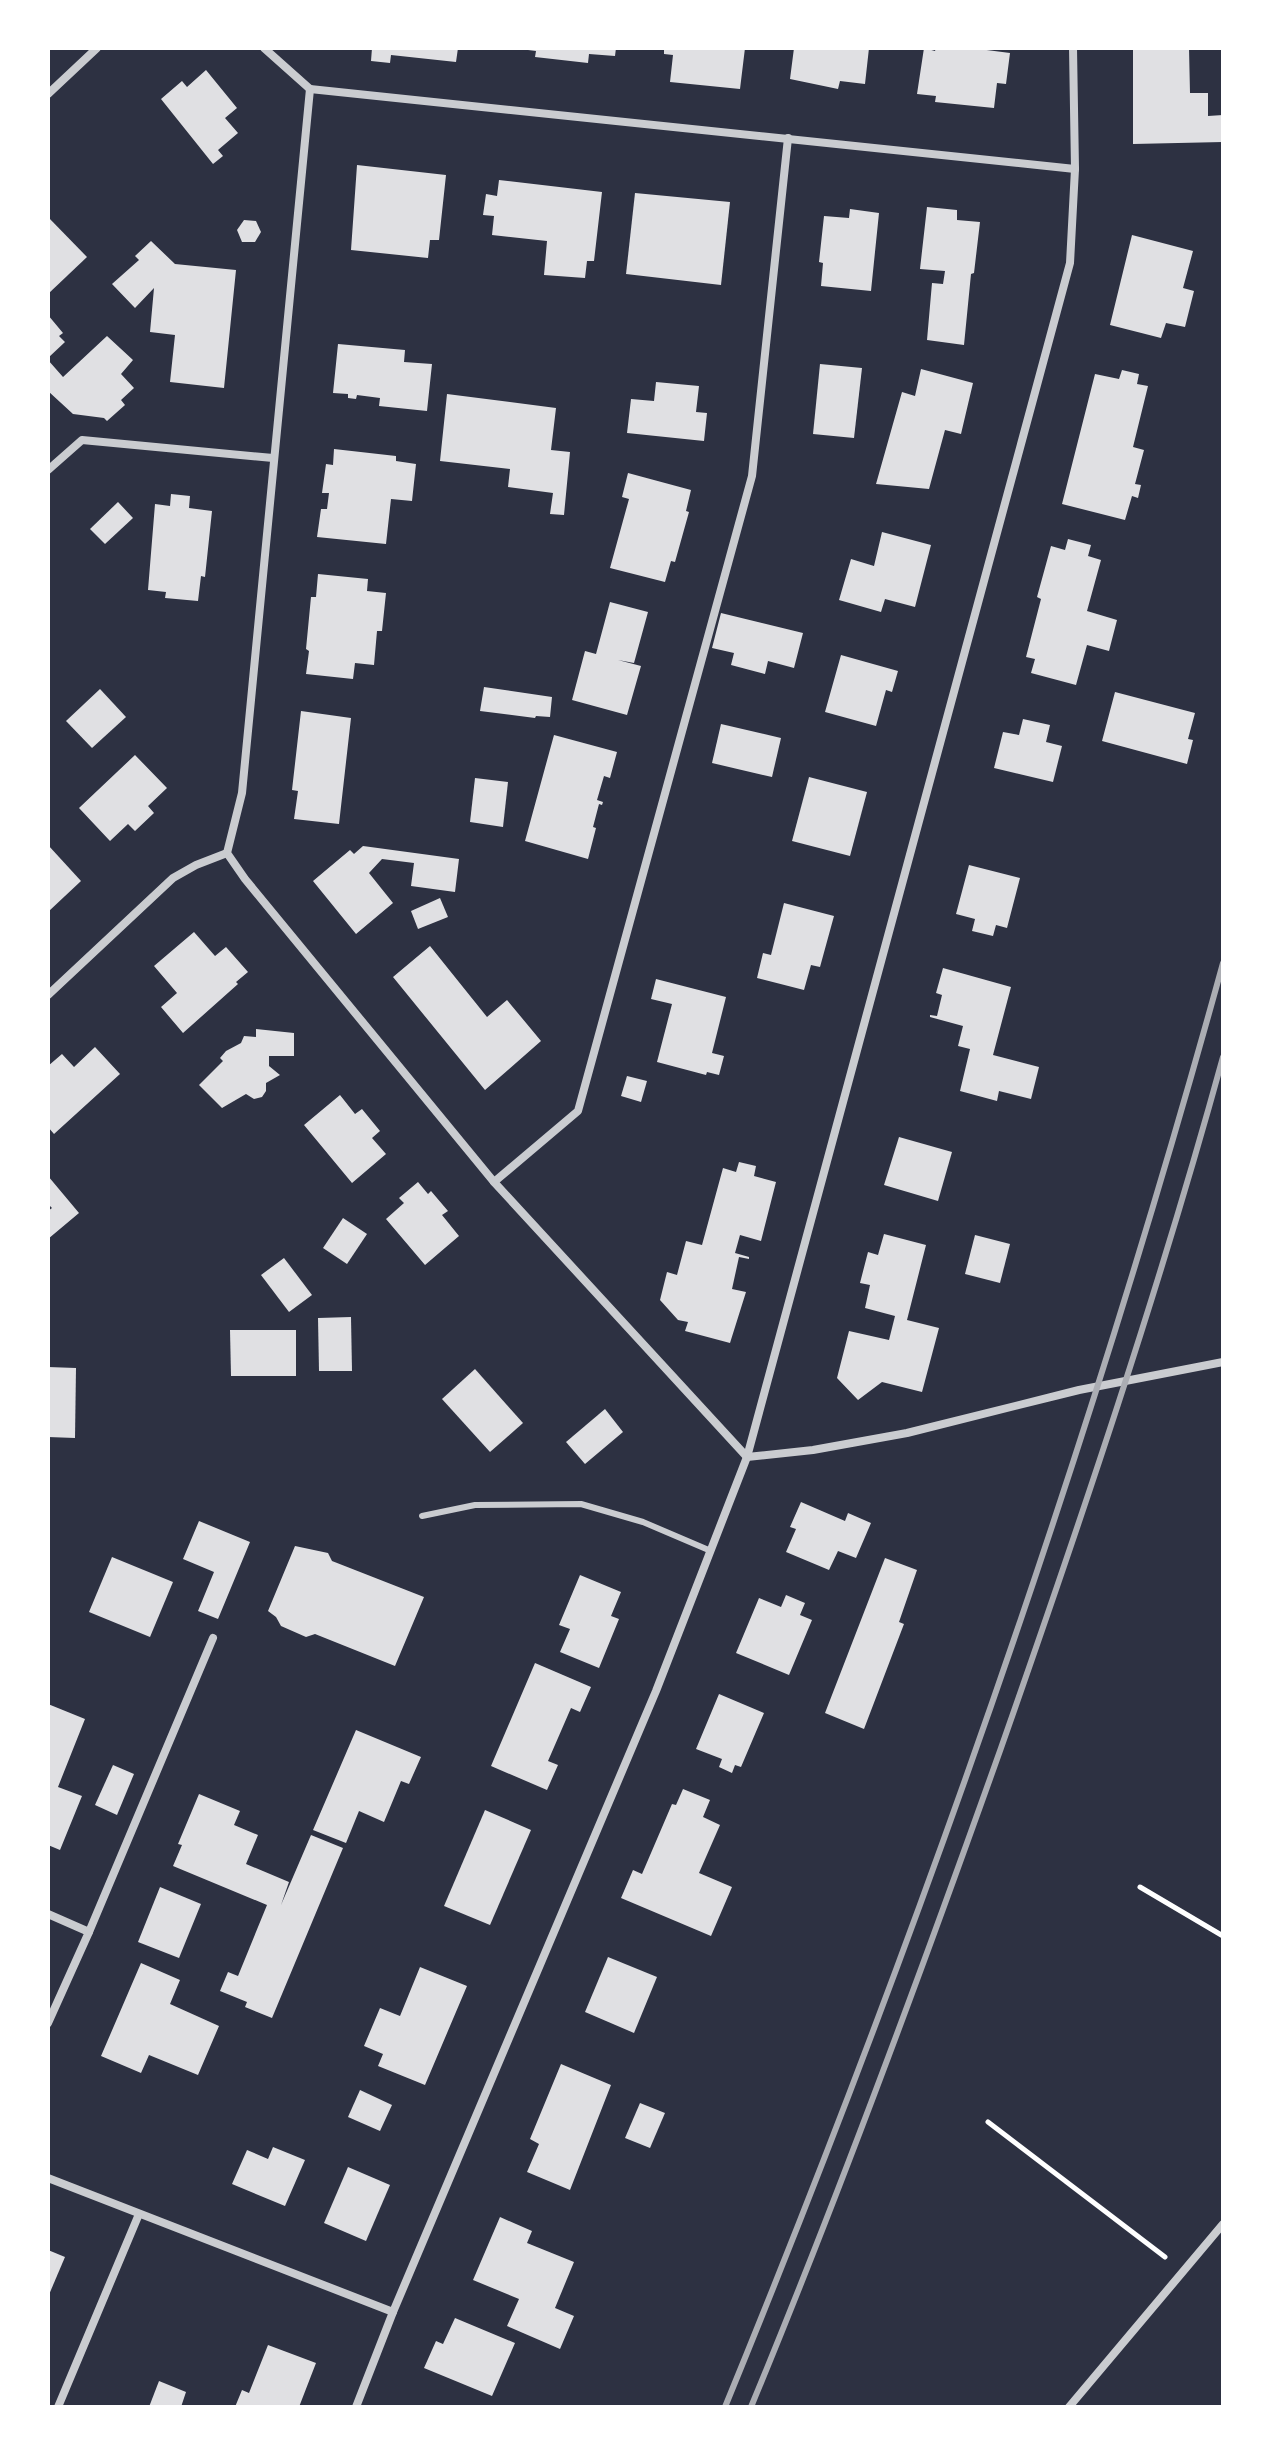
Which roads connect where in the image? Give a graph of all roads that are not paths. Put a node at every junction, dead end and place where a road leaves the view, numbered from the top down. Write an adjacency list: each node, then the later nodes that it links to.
1 (97, 48): 5 (street)
2 (264, 48): 4 (street)
3 (1073, 48): 7 (street)
4 (310, 89): 6 (street); 8 (street)
5 (48, 94)
6 (788, 138): 7 (street); 12 (street)
7 (1075, 169): 14 (street)
8 (273, 458): 9 (street); 10 (street)
9 (48, 470)
10 (227, 853): 11 (street); 12 (street)
11 (48, 995)
12 (494, 1182): 14 (street)
13 (1223, 1362): 14 (street)
14 (747, 1457): 16 (street)
15 (422, 1516): 16 (lane)
16 (711, 1551): 24 (street)
17 (213, 1638): 19 (street)
18 (48, 1914): 19 (street)
19 (89, 1932): 20 (street)
20 (48, 2023)
21 (48, 2178): 22 (street)
22 (139, 2214): 24 (street); 25 (street)
23 (1223, 2224): 27 (street)
24 (393, 2312): 26 (street)
25 (58, 2407)
26 (356, 2407)
27 (1069, 2407)

